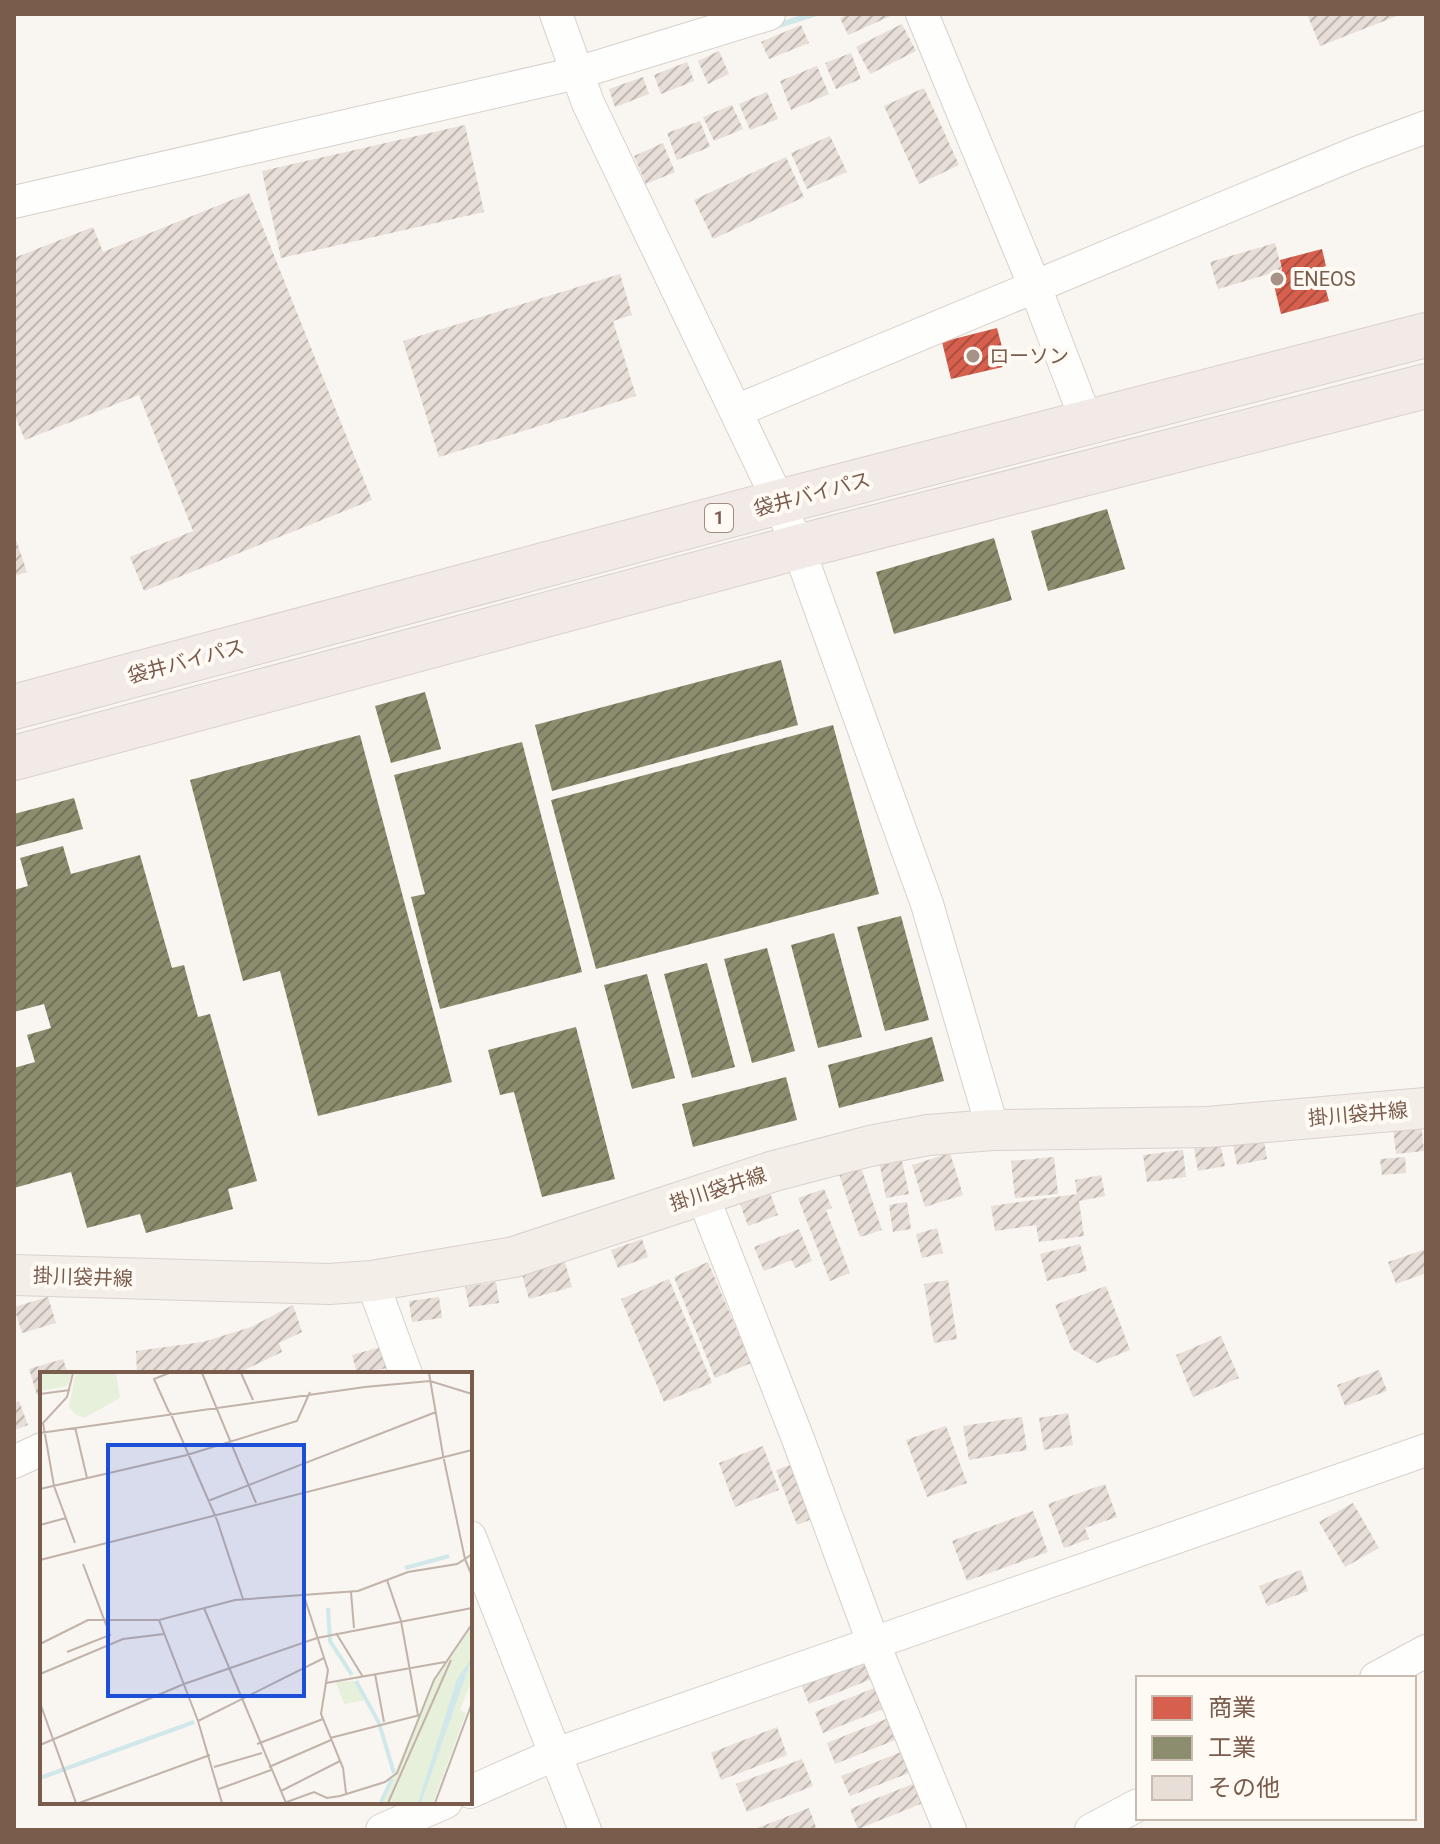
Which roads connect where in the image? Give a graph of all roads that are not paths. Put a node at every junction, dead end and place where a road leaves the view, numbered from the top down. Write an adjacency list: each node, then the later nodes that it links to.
1 (556, 14): 4 (street)
2 (769, 14): 4 (street)
3 (922, 14): 7 (street)
4 (577, 73): 6 (street); 10 (street)
5 (1426, 127): 7 (street)
6 (14, 202)
7 (1035, 287): 10 (street); 11 (street)
8 (1426, 335): 11 (highway, 袋井バイパス / 1)
9 (1426, 386): 13 (highway)
10 (736, 411): 12 (street)
11 (1087, 422): 12 (highway, 袋井バイパス / 1)
12 (779, 502): 13 (street); 14 (highway, 袋井バイパス / 1)
13 (798, 547): 15 (highway); 17 (street)
14 (14, 707)
15 (14, 758)
16 (1426, 1108): 17 (main road, 掛川袋井線)
17 (993, 1130): 18 (main road, 掛川袋井線)
18 (702, 1194): 20 (main road, 掛川袋井線); 26 (street)
19 (14, 1275): 20 (main road, 掛川袋井線)
20 (372, 1281): 21 (street)
21 (405, 1372)
22 (40, 1450): 24 (street)
23 (1426, 1450): 26 (street)
24 (14, 1462)
25 (472, 1542): 29 (street)
26 (873, 1642): 29 (street); 35 (street)
27 (1426, 1651): 28 (street)
28 (1380, 1676)
29 (556, 1754): 30 (street); 34 (street)
30 (472, 1791)
31 (441, 1804): 33 (street)
32 (1136, 1806): 36 (street)
33 (382, 1830)
34 (585, 1830)
35 (950, 1830)
36 (1091, 1830)

